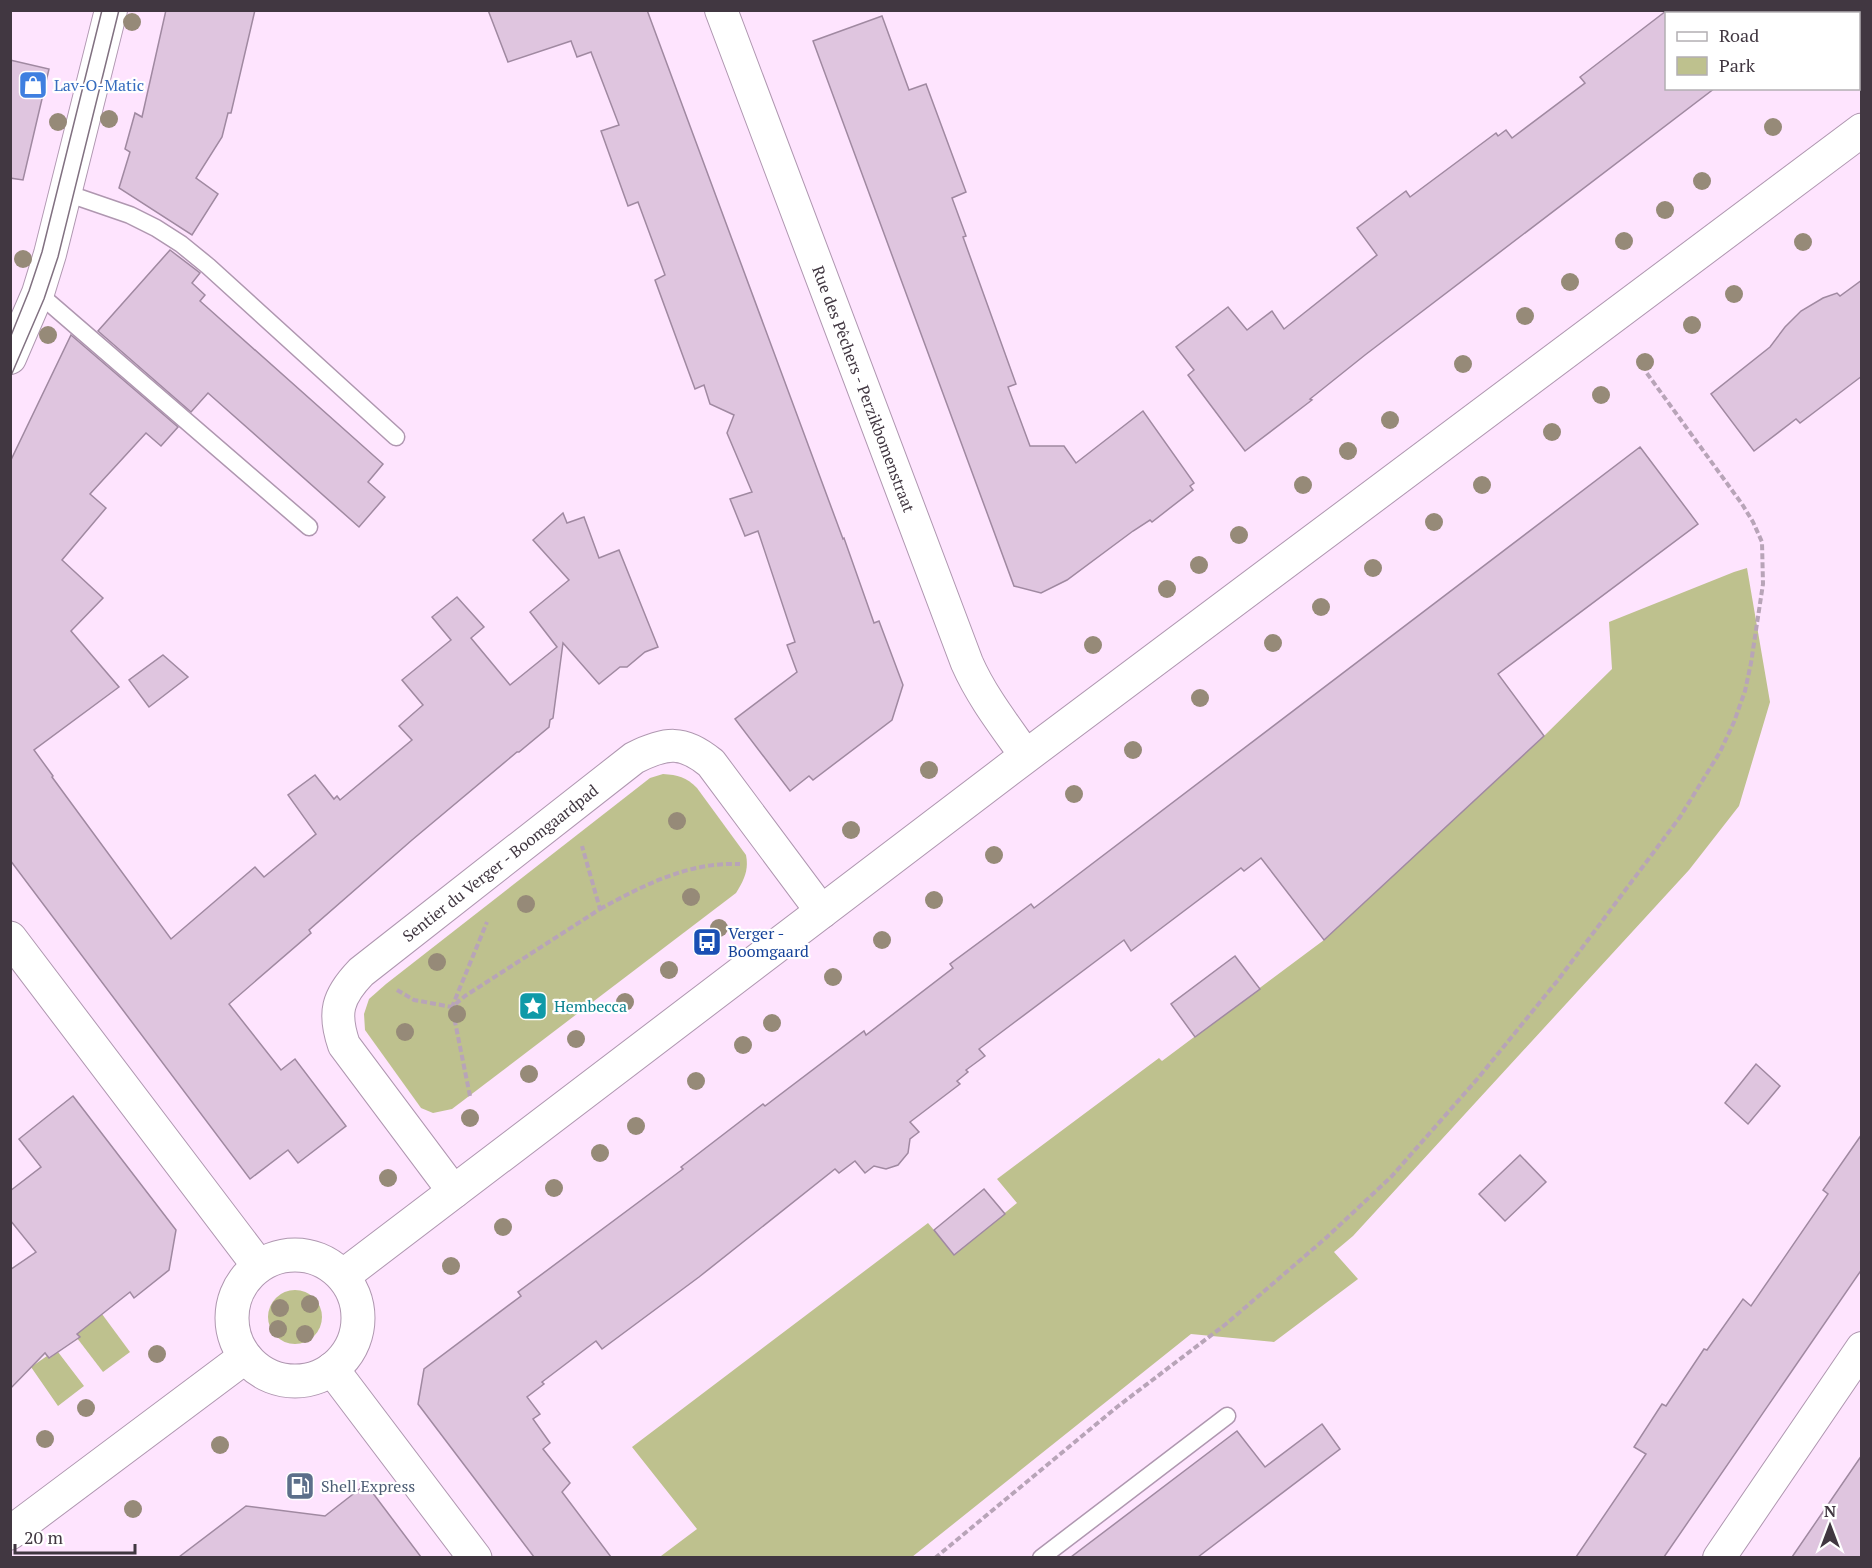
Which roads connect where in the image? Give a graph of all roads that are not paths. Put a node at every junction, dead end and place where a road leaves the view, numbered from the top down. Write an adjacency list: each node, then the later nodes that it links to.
1 (111, 10): 4 (street)
2 (721, 10): 9 (street, Rue des Pêchers - Perzikbomenstraat)
3 (1862, 130): 9 (street)
4 (66, 193): 5 (street); 7 (lane)
5 (38, 293): 6 (street); 8 (lane)
6 (10, 358)
7 (396, 436)
8 (309, 527)
9 (1026, 756): 10 (street)
10 (822, 912): 12 (street); 12 (street, Sentier du Verger - Boomgaardpad)
11 (10, 938): 13 (street)
12 (454, 1192): 14 (street)
13 (258, 1265): 14 (street); 16 (street)
14 (343, 1276): 17 (street)
15 (1862, 1348): 22 (street)
16 (245, 1357): 17 (street); 19 (street)
17 (332, 1369): 20 (street)
18 (1227, 1416): 21 (lane)
19 (10, 1533)
20 (475, 1557)
21 (1041, 1557)
22 (1719, 1557)

